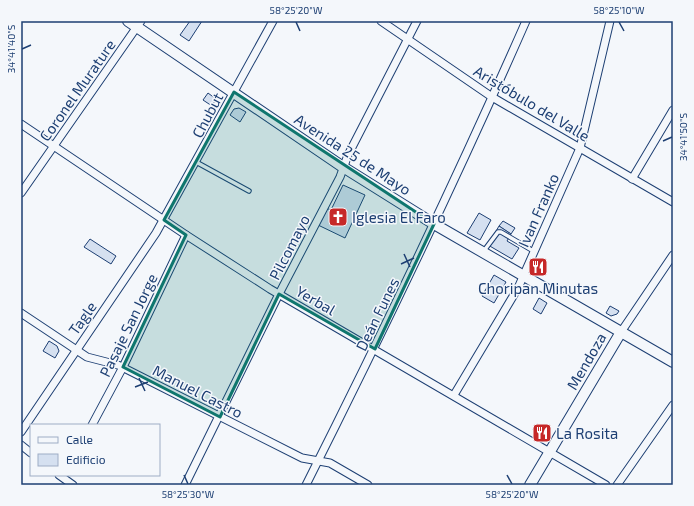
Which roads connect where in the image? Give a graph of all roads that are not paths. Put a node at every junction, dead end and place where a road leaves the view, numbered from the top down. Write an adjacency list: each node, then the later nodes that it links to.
1 (128, 21): 7 (main road, Avenida 25 de Mayo)
2 (273, 21): 9 (street, Chubut)
3 (381, 21): 8 (street, Aristóbulo del Valle)
4 (417, 21): 8 (street, Pilcomayo)
5 (526, 21): 10 (street, Deán Funes)
6 (610, 21): 14 (street, Ivan Franko)
7 (139, 24): 9 (main road, Avenida 25 de Mayo); 13 (street, Coronel Murature)
8 (408, 39): 10 (street, Aristóbulo del Valle); 16 (street, Pilcomayo)
9 (234, 92): 15 (street, Chubut); 16 (main road, Avenida 25 de Mayo)
10 (492, 97): 14 (street, Aristóbulo del Valle); 22 (street, Deán Funes)
11 (673, 110): 17 (street)
12 (21, 124): 13 (street, Yerbal)
13 (53, 146): 19 (street, Coronel Murature); 21 (street, Yerbal)
14 (580, 148): 17 (street, Aristóbulo del Valle); 24 (street, Ivan Franko)
15 (196, 162): 18 (lane); 21 (street, Chubut)
16 (343, 167): 22 (main road, Avenida 25 de Mayo); 28 (street, Pilcomayo)
17 (632, 179): 20 (street, Aristóbulo del Valle)
18 (249, 191)
19 (21, 193)
20 (673, 202)
21 (164, 220): 23 (street, Yerbal); 32 (street, Tagle)
22 (434, 224): 25 (main road, Avenida 25 de Mayo); 31 (street, Deán Funes)
23 (186, 235): 28 (street, Yerbal); 34 (street, Pasaje San Jorge)
24 (534, 252): 25 (lane); 27 (street, Ivan Franko)
25 (482, 253): 27 (main road, Avenida 25 de Mayo)
26 (673, 255): 30 (street, Mendoza)
27 (523, 277): 30 (main road, Avenida 25 de Mayo); 35 (street, Ivan Franko)
28 (279, 294): 31 (street, Yerbal); 37 (street, Pilcomayo)
29 (21, 313): 32 (street, Manuel Castro)
30 (621, 332): 33 (main road, Avenida 25 de Mayo); 42 (main road, Mendoza)
31 (375, 349): 35 (street, Yerbal); 43 (street, Deán Funes)
32 (75, 350): 34 (street, Manuel Castro); 39 (street, Tagle)
33 (673, 362)
34 (123, 367): 37 (street, Manuel Castro); 38 (street, Pasaje San Jorge)
35 (454, 395): 42 (street, Yerbal)
36 (673, 405): 51 (street)
37 (220, 417): 43 (street, Manuel Castro); 46 (street, Pilcomayo)
38 (93, 424)
39 (21, 432)
40 (21, 445): 41 (street)
41 (30, 452)
42 (550, 453): 49 (main road, Mendoza); 50 (street, Yerbal)
43 (318, 461): 47 (street, Deán Funes); 48 (street, Manuel Castro)
44 (63, 476): 45 (street)
45 (73, 485)
46 (185, 485)
47 (306, 485)
48 (368, 485)
49 (530, 485)
50 (606, 485)
51 (618, 485)

